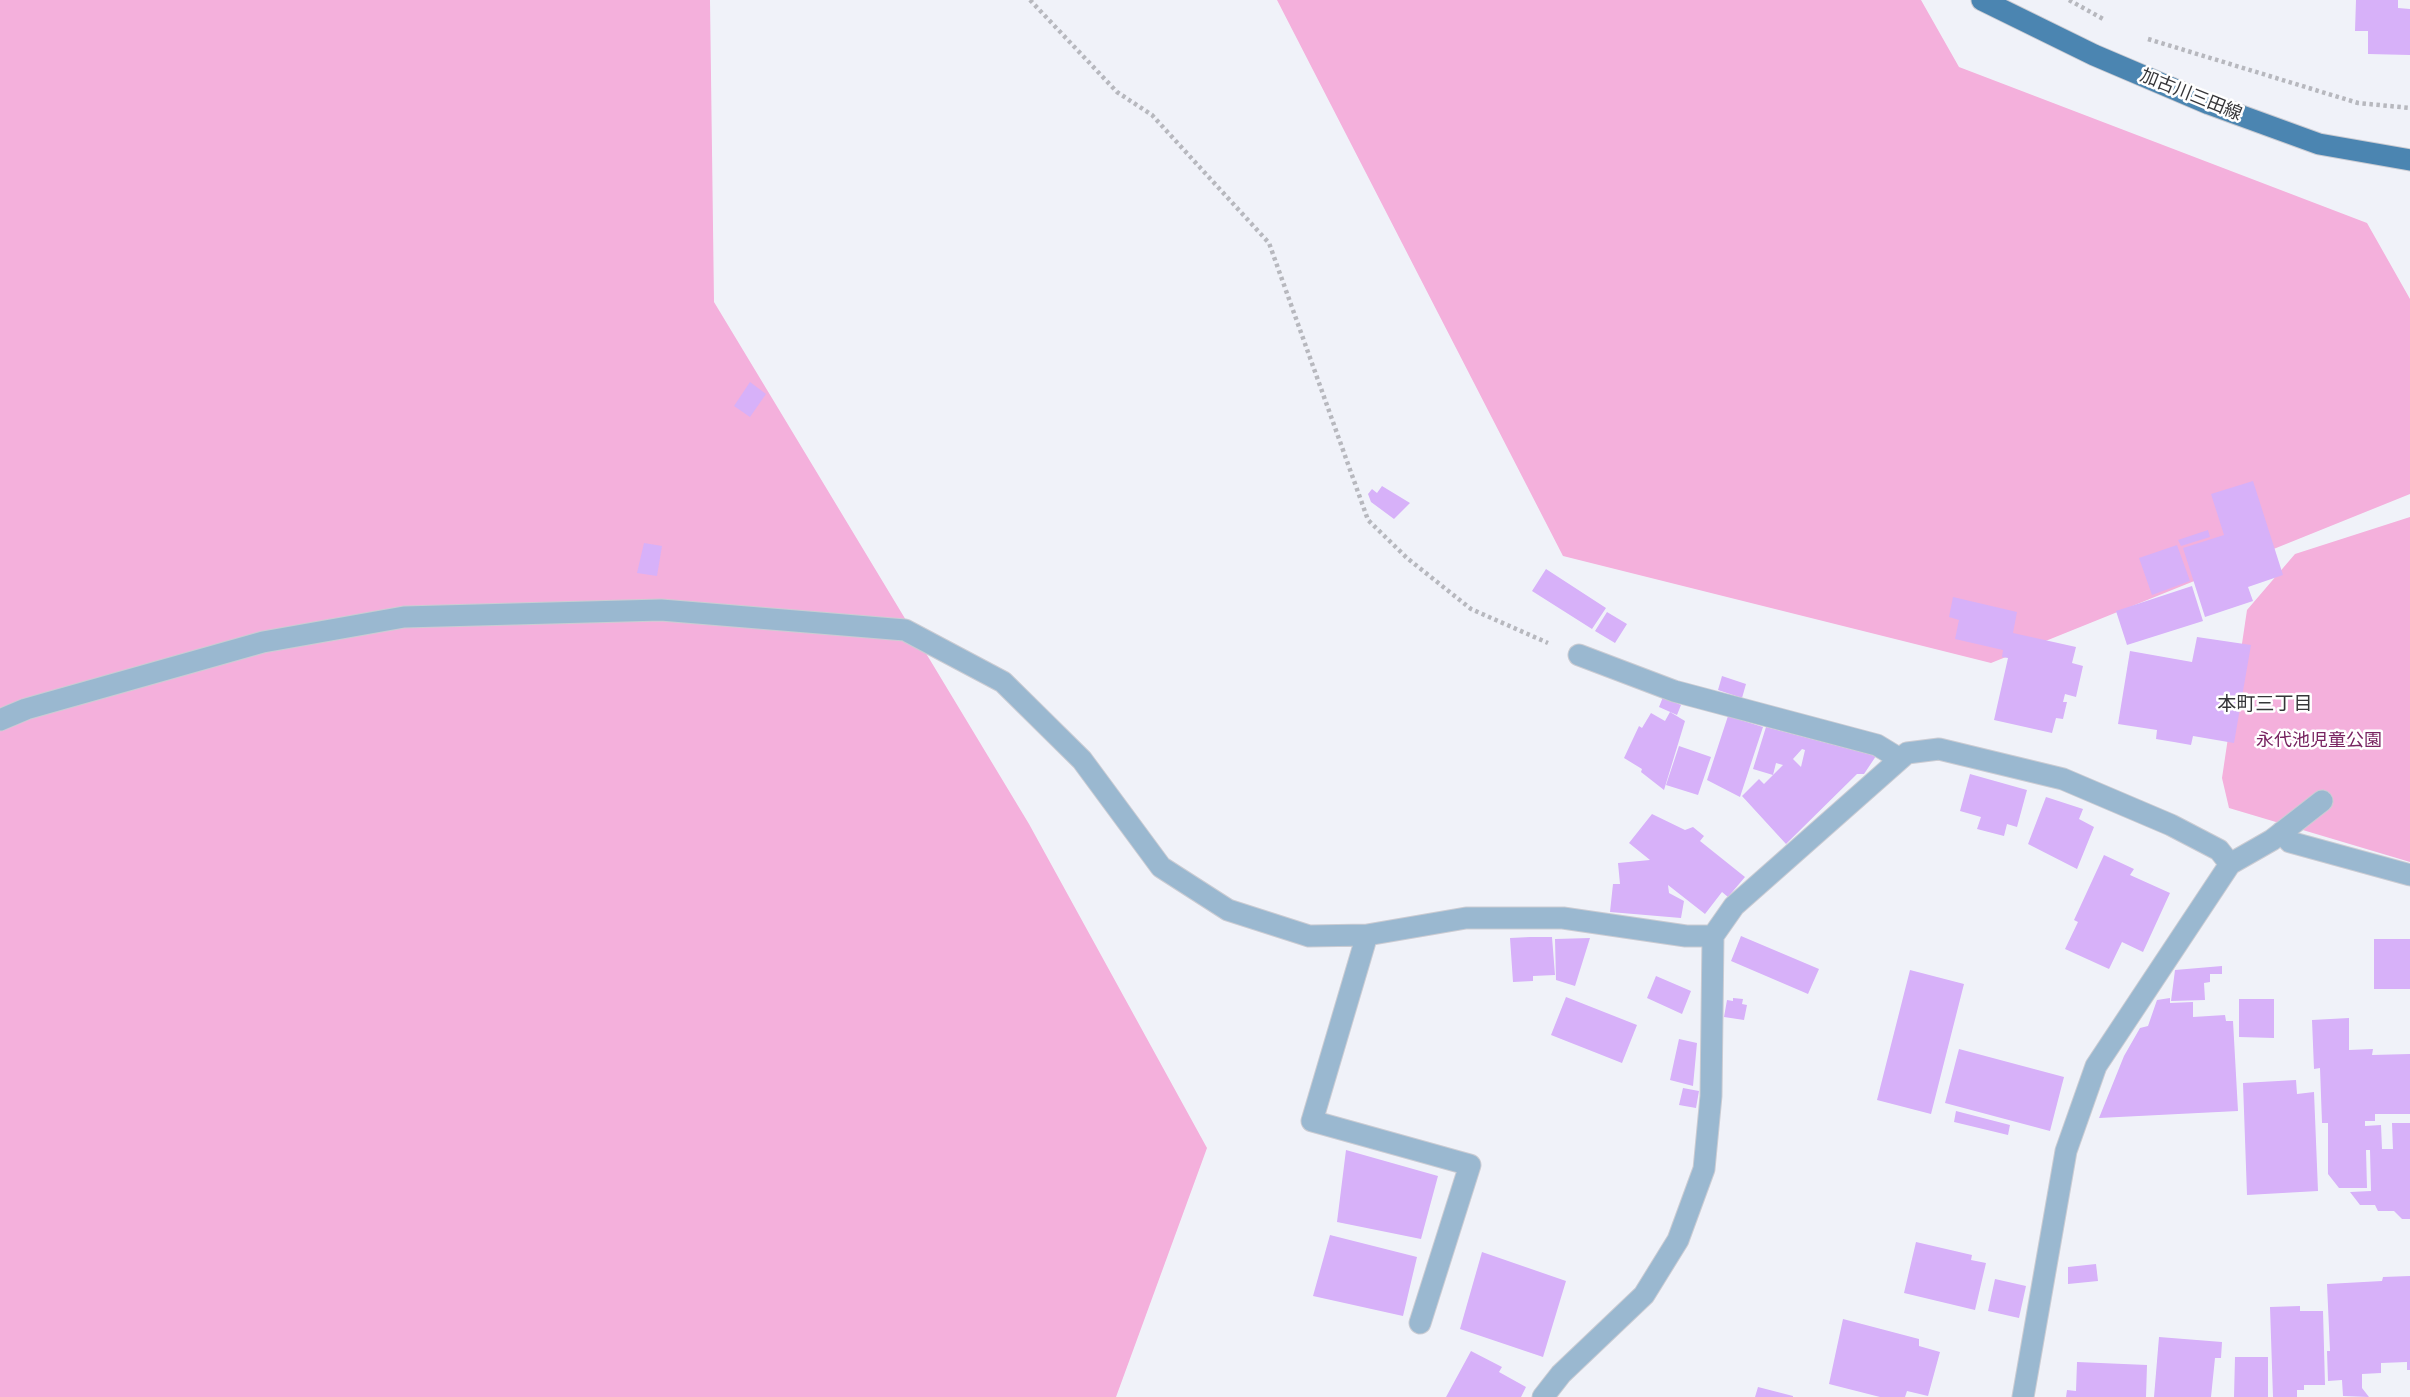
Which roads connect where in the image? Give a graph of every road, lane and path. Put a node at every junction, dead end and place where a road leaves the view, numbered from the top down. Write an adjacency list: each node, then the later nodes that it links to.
1 (1031, 0): 8 (path)
2 (1982, 0): 7 (main road, 加古川三田線)
3 (2070, 0): 4 (path)
4 (2115, 26)
5 (2139, 36): 6 (path)
6 (2410, 108)
7 (2410, 160)
8 (1579, 655): 10 (street)
9 (0, 720): 15 (street)
10 (1900, 759): 13 (street); 16 (street)
11 (2322, 801): 12 (street)
12 (2282, 832): 13 (street); 14 (street)
13 (2230, 864): 19 (street)
14 (2410, 875)
15 (1367, 935): 16 (street); 17 (street)
16 (1713, 936): 18 (street)
17 (1420, 1323)
18 (1543, 1397)
19 (2024, 1397)

